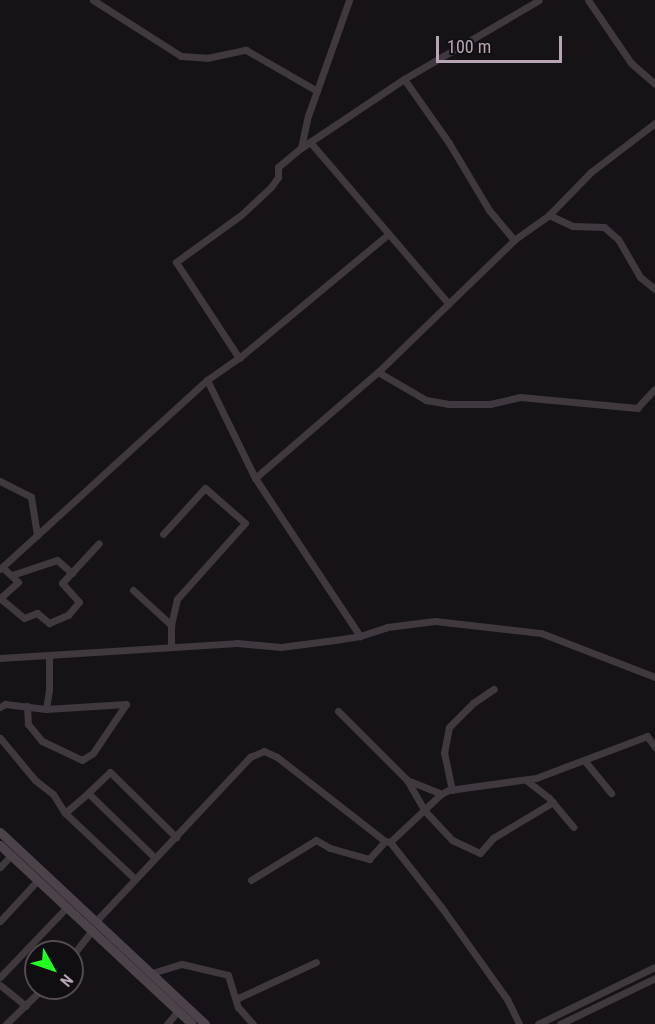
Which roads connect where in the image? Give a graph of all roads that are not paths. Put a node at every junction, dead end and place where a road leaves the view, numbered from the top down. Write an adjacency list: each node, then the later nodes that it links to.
1 (93, 0): 7 (street)
2 (349, 0): 7 (street)
3 (539, 0): 5 (street)
4 (588, 0): 6 (street)
5 (404, 79): 9 (street); 13 (street)
6 (655, 84)
7 (316, 91): 10 (street)
8 (655, 123): 11 (street)
9 (310, 142): 10 (street); 12 (street)
10 (301, 148): 16 (street)
11 (549, 215): 13 (street); 14 (street)
12 (387, 235): 15 (street); 16 (street)
13 (514, 240): 15 (street)
14 (655, 289)
15 (449, 304): 17 (street)
16 (239, 358): 18 (street)
17 (378, 372): 19 (street); 20 (street)
18 (207, 380): 20 (street); 23 (street)
19 (655, 388)
20 (255, 478): 30 (street)
21 (0, 481): 23 (street)
22 (163, 534): 29 (street)
23 (37, 536): 25 (street)
24 (99, 543): 26 (street)
25 (1, 568): 27 (street)
26 (72, 573): 27 (street); 27 (street)
27 (12, 575)
28 (133, 590): 29 (street)
29 (171, 625): 31 (street)
30 (360, 636): 31 (street); 34 (street)
31 (171, 646): 32 (street)
32 (49, 655): 33 (street); 38 (street)
33 (0, 657)
34 (655, 677)
35 (494, 689): 46 (street)
36 (27, 706): 37 (street); 38 (street); 38 (street)
37 (0, 707)
38 (46, 709)
39 (338, 711): 44 (street)
40 (653, 737): 42 (street); 43 (street)
41 (0, 738): 52 (street)
42 (655, 747)
43 (584, 760): 45 (street); 48 (street)
44 (407, 780): 49 (street); 51 (street)
45 (526, 780): 46 (street); 50 (street)
46 (452, 790): 49 (street)
47 (88, 793): 52 (street); 55 (street); 59 (street)
48 (611, 793)
49 (441, 794): 51 (street)
50 (553, 802): 51 (street); 53 (street)
51 (424, 810): 56 (street)
52 (65, 813): 61 (street)
53 (573, 827)
54 (0, 832): 65 (main road)
55 (176, 837): 56 (street); 59 (street)
56 (387, 841): 63 (street); 85 (street)
57 (0, 845): 58 (main road)
58 (11, 855): 60 (street); 62 (main road)
59 (154, 858): 61 (street)
60 (0, 867)
61 (135, 879): 65 (street)
62 (38, 880): 64 (main road); 66 (street)
63 (251, 880)
64 (67, 907): 67 (main road); 72 (street)
65 (97, 920): 71 (main road)
66 (0, 921)
67 (92, 930): 68 (street); 78 (main road)
68 (84, 940)
69 (316, 962): 75 (street)
70 (655, 967): 79 (street)
71 (152, 973): 75 (street); 83 (main road)
72 (0, 977)
73 (655, 978): 87 (street)
74 (0, 985): 77 (street)
75 (236, 999): 84 (street)
76 (32, 1000): 77 (street)
77 (26, 1006): 80 (street)
78 (178, 1011): 81 (street); 82 (main road)
79 (547, 1022): 86 (street)
80 (6, 1024)
81 (167, 1024)
82 (192, 1024)
83 (205, 1024)
84 (252, 1024)
85 (519, 1024)
86 (538, 1024)
87 (560, 1024)

